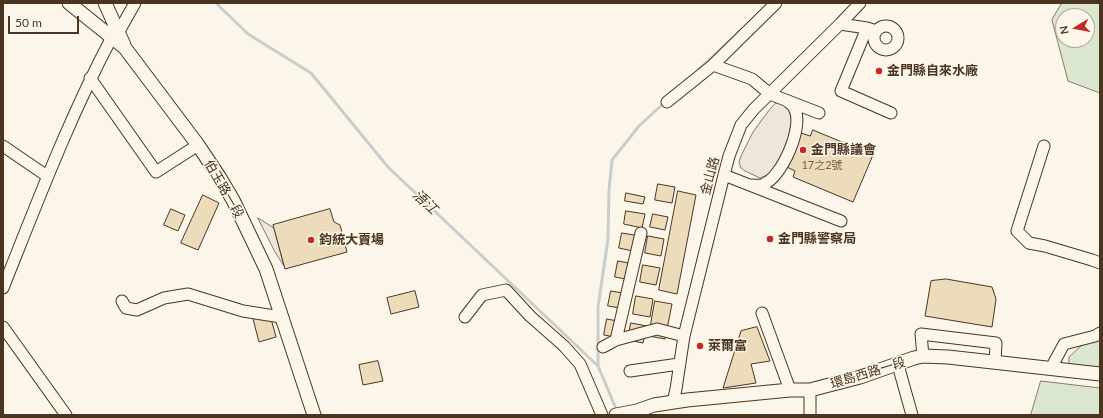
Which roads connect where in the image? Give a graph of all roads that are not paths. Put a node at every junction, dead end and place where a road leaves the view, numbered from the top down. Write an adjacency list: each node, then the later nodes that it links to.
1 (69, 3): 7 (main road)
2 (105, 3): 7 (main road, 伯玉路一段)
3 (134, 3): 7 (street)
4 (776, 3): 8 (street)
5 (860, 3): 6 (street, 金山路)
6 (840, 24): 10 (street, 金山路); 14 (street)
7 (115, 35): 9 (street); 15 (main road, 伯玉路一段)
8 (713, 65): 10 (street); 12 (street)
9 (90, 78): 15 (street); 19 (street)
10 (770, 94): 11 (street); 18 (street, 金山路)
11 (787, 101): 13 (street); 20 (street)
12 (667, 102)
13 (819, 113)
14 (891, 113)
15 (198, 145): 27 (main road, 伯玉路一段)
16 (3, 146): 19 (street)
17 (1044, 146): 23 (street)
18 (724, 175): 20 (street); 31 (street, 金山路)
19 (47, 176): 24 (street)
20 (750, 185): 21 (street)
21 (841, 221)
22 (641, 233): 32 (street)
23 (1100, 263)
24 (3, 288)
25 (122, 301): 27 (street)
26 (762, 313): 41 (street)
27 (281, 317): 45 (main road, 伯玉路一段)
28 (465, 317): 46 (street)
29 (3, 327): 44 (street)
30 (1100, 333): 38 (street)
31 (684, 336): 32 (street); 36 (street, 金山路)
32 (616, 340): 33 (street)
33 (603, 347)
34 (923, 356): 35 (main road, 環島西路一段); 35 (street); 37 (main road, 環島西路一段)
35 (995, 362): 38 (main road, 環島西路一段)
36 (679, 364): 39 (street); 43 (street, 金山路)
37 (898, 365): 42 (main road, 環島西路一段); 49 (street)
38 (1051, 368): 40 (main road, 環島西路一段)
39 (630, 371)
40 (1100, 374)
41 (790, 390): 42 (main road, 環島西路一段); 43 (main road, 環島西路一段)
42 (810, 390): 48 (street)
43 (673, 402): 47 (main road, 環島西路一段)
44 (66, 415)
45 (314, 415)
46 (602, 415)
47 (616, 415)
48 (810, 415)
49 (912, 415)

